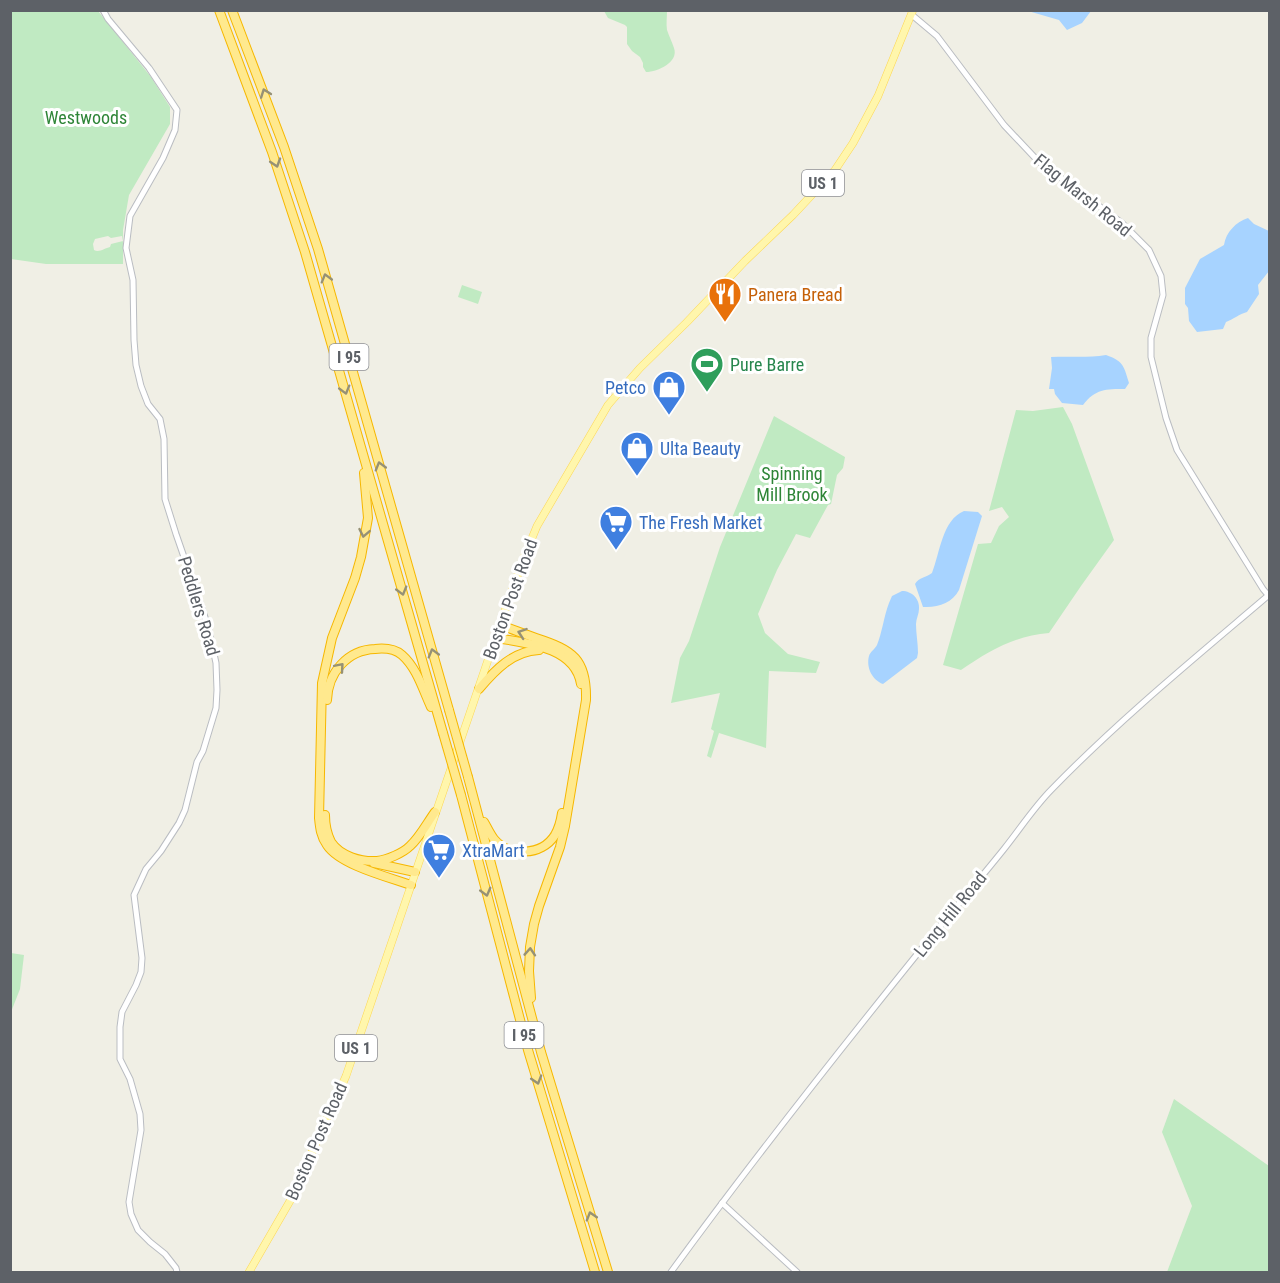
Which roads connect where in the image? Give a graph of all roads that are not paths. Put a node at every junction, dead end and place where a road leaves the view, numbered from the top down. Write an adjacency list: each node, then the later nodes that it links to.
1 (103, 10): 19 (street, Peddlers Road)
2 (219, 10): 5 (highway, I 95, one-way to 5)
3 (232, 10): 12 (highway, I 95, one-way to 3, bridge)
4 (912, 13): 6 (street, Flag Marsh Road); 7 (main road, Boston Post Road / US 1)
5 (363, 454): 11 (highway, I 95, one-way to 11); 16 (highway, one-way to 16)
6 (1269, 594): 18 (street, Long Hill Road)
7 (500, 625): 8 (main road, Boston Post Road / US 1); 17 (highway, one-way to 7)
8 (496, 638): 9 (highway); 10 (main road, Boston Post Road / US 1)
9 (551, 650): 10 (highway); 12 (highway)
10 (479, 689): 13 (main road, Boston Post Road / US 1)
11 (442, 733): 14 (highway, one-way to 11); 21 (highway, I 95, one-way to 21, bridge)
12 (468, 777): 17 (highway, I 95)
13 (435, 812): 14 (highway); 15 (main road, Boston Post Road / US 1)
14 (353, 858): 15 (highway)
15 (415, 872): 16 (main road, Boston Post Road / US 1)
16 (411, 885): 20 (main road, Boston Post Road / US 1)
17 (541, 1052): 22 (highway, I 95, one-way to 17)
18 (722, 1203): 23 (street, Long Hill Road); 24 (street)
19 (177, 1272)
20 (249, 1272)
21 (595, 1272)
22 (608, 1272)
23 (671, 1272)
24 (797, 1272)

